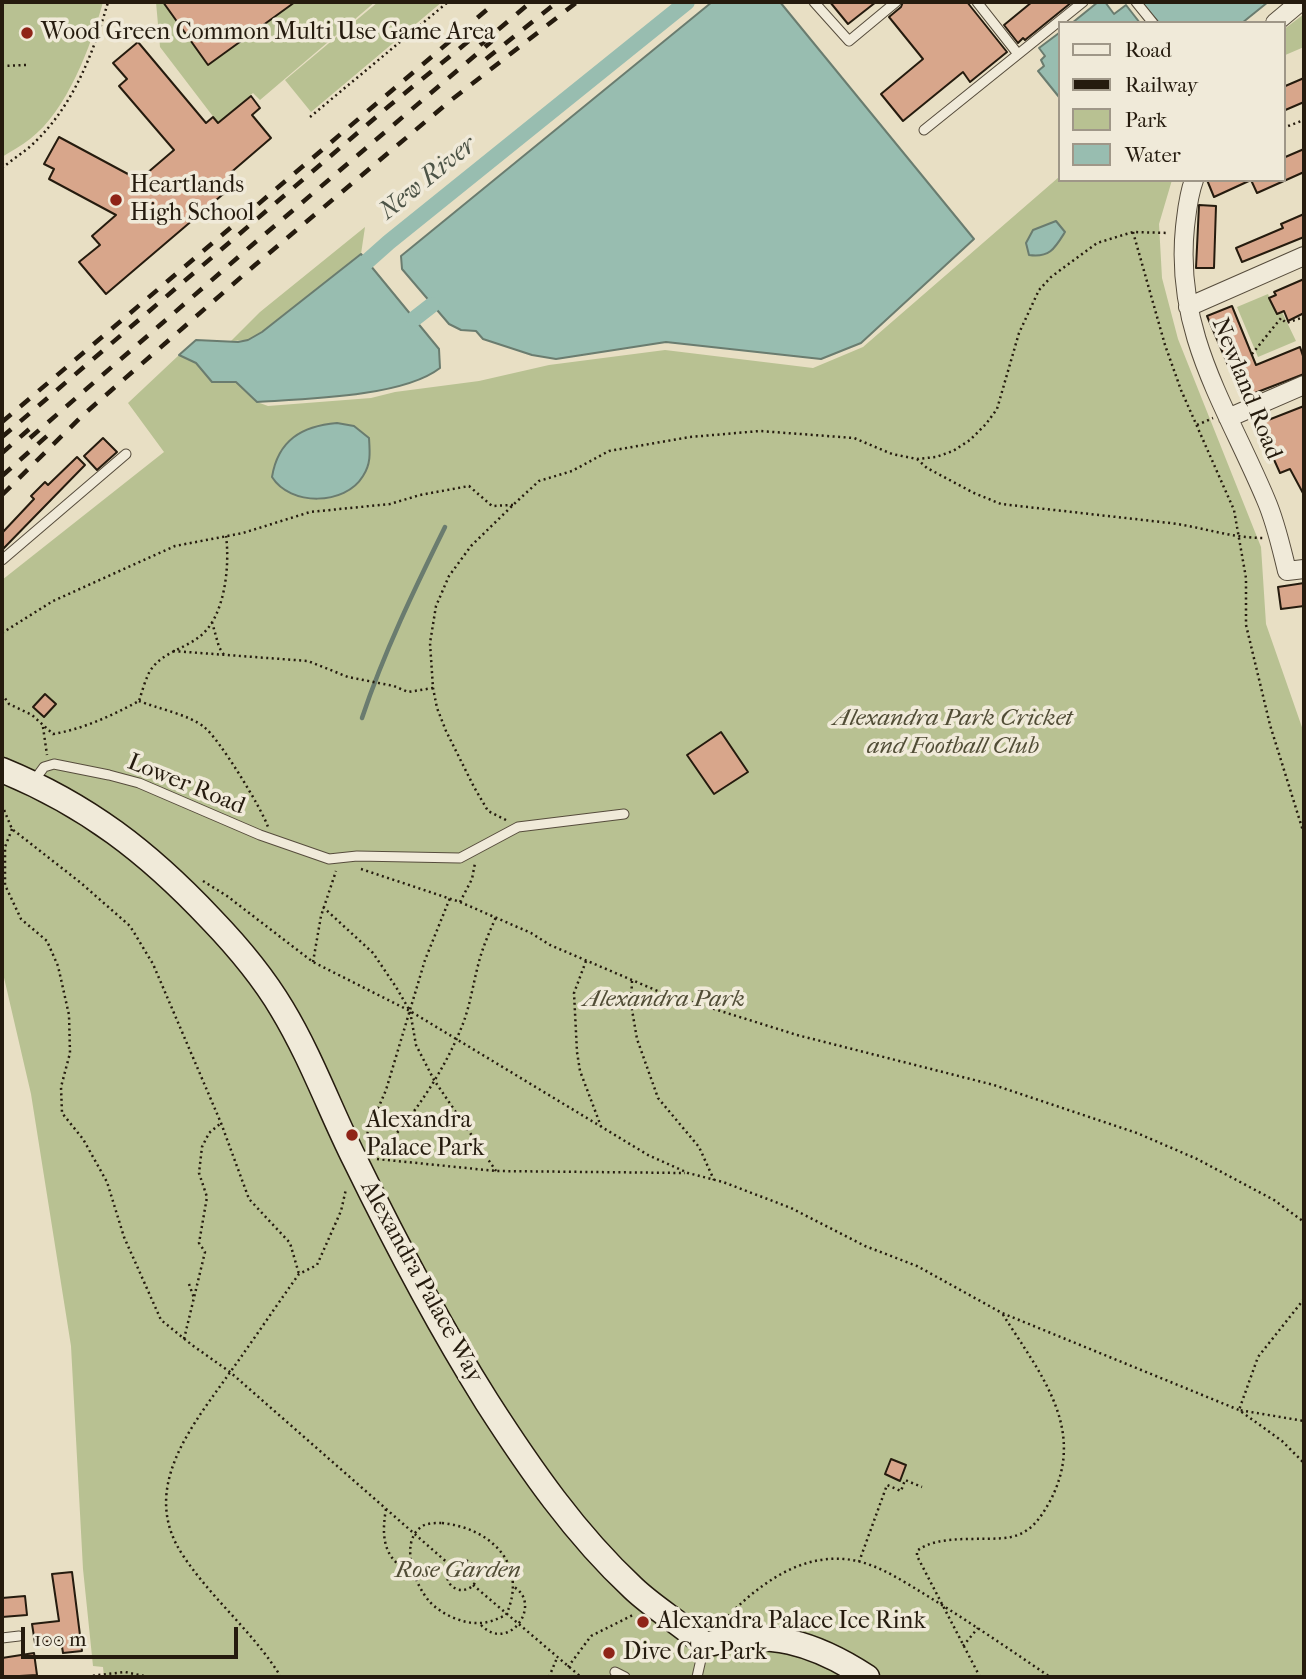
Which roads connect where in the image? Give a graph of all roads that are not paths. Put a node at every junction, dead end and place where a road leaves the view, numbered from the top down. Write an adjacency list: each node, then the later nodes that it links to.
1 (814, 2): 2 (lane)
2 (896, 2)
3 (977, 2): 11 (lane)
4 (1083, 2): 7 (lane)
5 (1136, 2): 8 (lane)
6 (1300, 2): 9 (street)
7 (1059, 21)
8 (1151, 21)
9 (1277, 21)
10 (1058, 22): 11 (lane)
11 (1018, 54): 12 (lane)
12 (924, 130)
13 (1193, 182): 15 (street, Newland Road)
14 (1304, 256): 15 (street)
15 (1188, 307): 17 (street, Newland Road)
16 (1304, 385): 17 (street)
17 (1228, 418): 20 (street, Newland Road)
18 (126, 454): 19 (lane)
19 (2, 560)
20 (1296, 570)
21 (2, 770): 22 (street, Alexandra Palace Way)
22 (33, 782): 23 (lane, Lower Road); 26 (street, Alexandra Palace Way)
23 (624, 814)
24 (19, 1636): 25 (lane)
25 (2, 1638)
26 (705, 1645): 29 (lane); 30 (street)
27 (615, 1672): 28 (lane)
28 (625, 1677)
29 (697, 1677)
30 (867, 1677)

